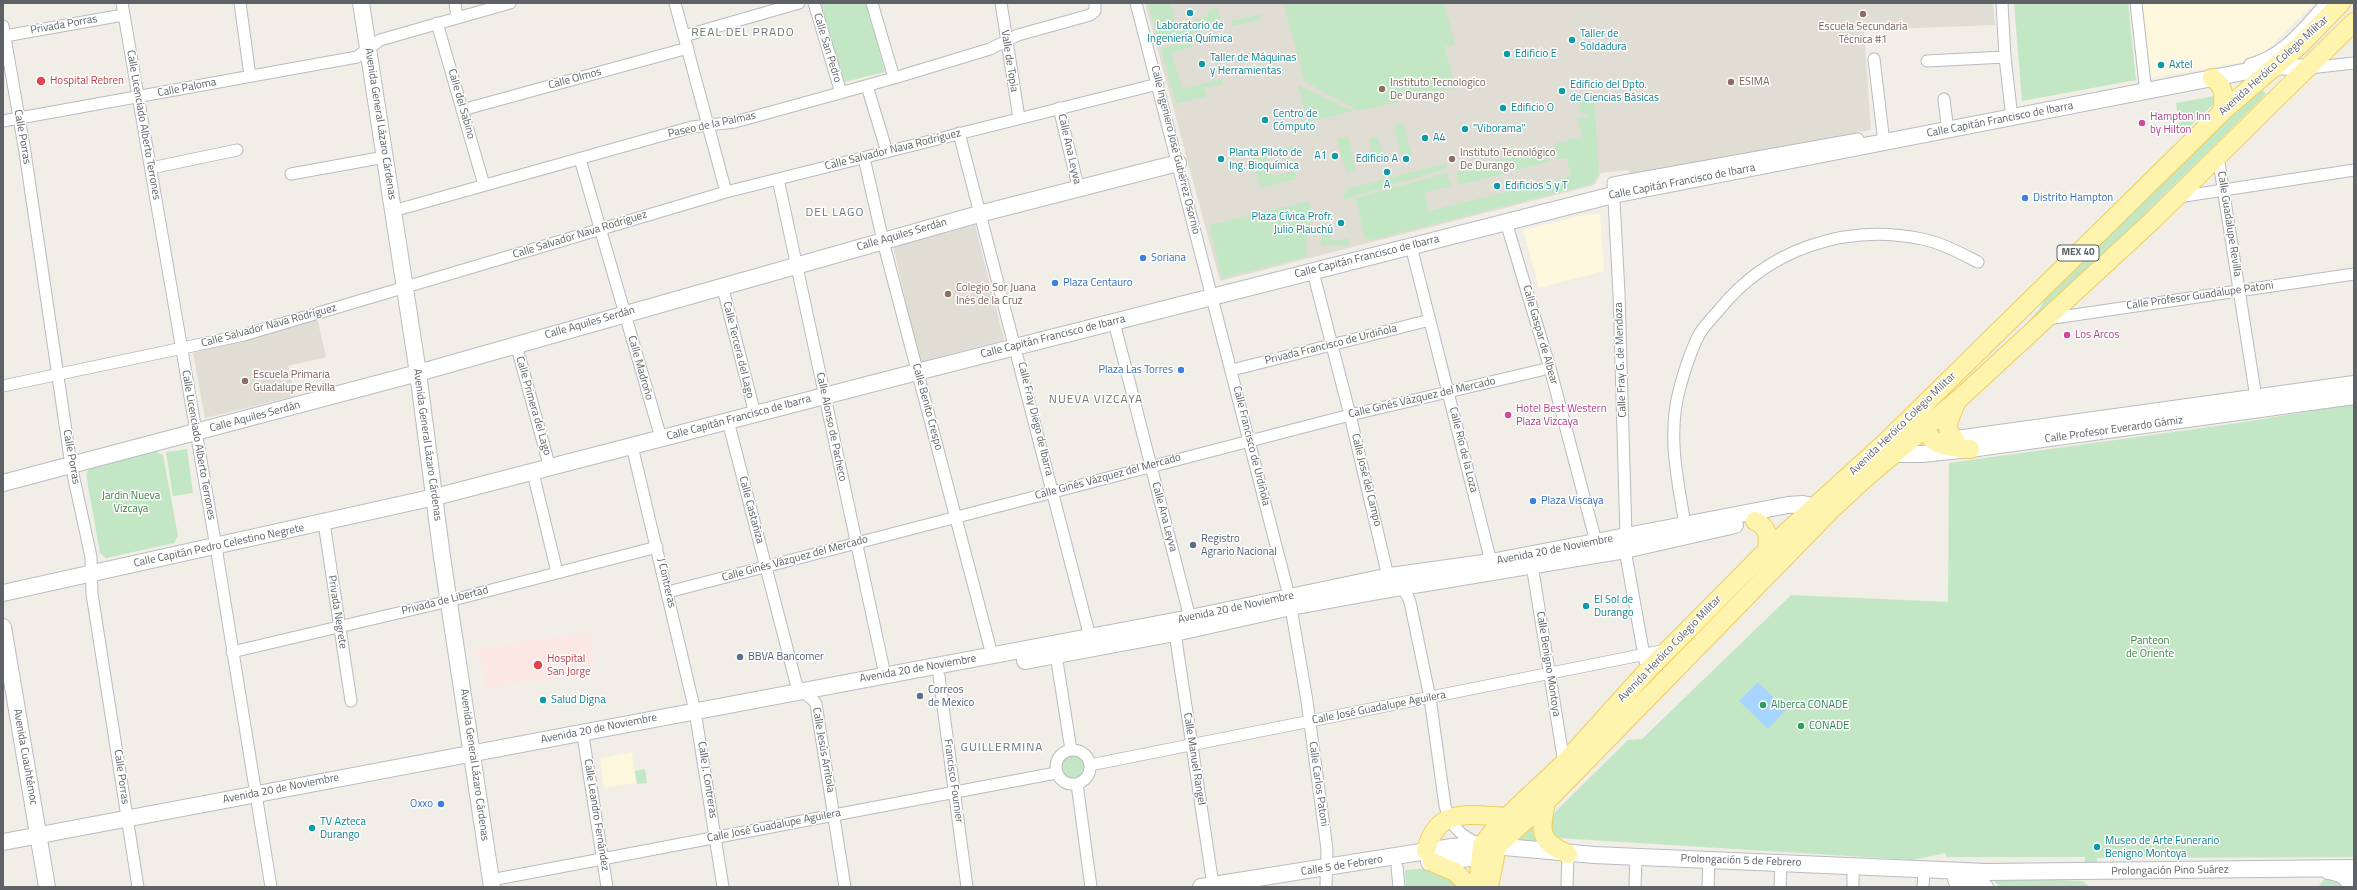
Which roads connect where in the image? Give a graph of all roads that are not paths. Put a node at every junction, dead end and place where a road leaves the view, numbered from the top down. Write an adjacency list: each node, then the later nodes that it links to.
1 (122, 3): 17 (street, Calle Licenciado Alberto Terrones)
2 (240, 3): 32 (street)
3 (361, 3): 25 (main road, Avenida General Lázaro Cárdenas)
4 (455, 3): 18 (street)
5 (510, 3): 18 (street, Calle Paloma)
6 (676, 3): 22 (street)
7 (799, 3): 22 (street)
8 (814, 3): 38 (street, Calle San Pedro)
9 (872, 3): 33 (street)
10 (1001, 3): 23 (street, Valle de Topia)
11 (1095, 3): 23 (street, Paseo de la Palmas)
12 (1136, 3): 35 (street, Calle Ingeniero José Gutiérrez Osornio)
13 (2002, 3): 26 (street)
14 (2136, 3): 37 (street)
15 (2326, 3): 37 (street)
16 (2341, 3): 30 (main road, Avenida Heróico Colegio Militar / MEX 40)
17 (123, 15): 21 (street, Privada Porras); 39 (street, Calle Licenciado Alberto Terrones)
18 (457, 17): 19 (street, Calle Paloma)
19 (437, 23): 25 (street, Calle Paloma); 42 (street, Calle del Sabino)
20 (2354, 23): 31 (main road, Avenida Heróico Colegio Militar / MEX 40)
21 (4, 31): 46 (street, Calle Porras)
22 (684, 36): 24 (street)
23 (1005, 41): 33 (street, Paseo de la Palmas); 45 (street, Valle de Topia)
24 (688, 48): 42 (street, Calle Olmos); 49 (street)
25 (369, 49): 32 (street, Calle Paloma); 55 (main road, Avenida General Lázaro Cárdenas)
26 (2005, 56): 28 (street); 44 (street)
27 (1874, 59): 51 (street)
28 (1927, 61)
29 (2354, 63): 31 (street)
30 (2274, 66): 31 (main road, Calle Capitán Francisco de Ibarra); 34 (main road, Calle Capitán Francisco de Ibarra); 43 (main road, Avenida Heróico Colegio Militar / MEX 40)
31 (2310, 68): 54 (main road, Avenida Heróico Colegio Militar / MEX 40)
32 (250, 76): 39 (street, Calle Paloma)
33 (894, 78): 36 (street, Paseo de la Palmas)
34 (2212, 78): 37 (main road, Calle Capitán Francisco de Ibarra); 43 (main road)
35 (1158, 84): 41 (street, Calle Salvador Nava Rodríguez); 58 (street, Calle Ingeniero José Gutiérrez Osornio)
36 (867, 86): 38 (street, Paseo de la Palmas); 53 (street)
37 (2145, 88): 44 (main road, Calle Capitán Francisco de Ibarra)
38 (840, 93): 49 (street, Paseo de la Palmas)
39 (138, 97): 46 (street, Calle Paloma); 59 (street, Calle Licenciado Alberto Terrones)
40 (1944, 99): 48 (street)
41 (1059, 108): 45 (street, Calle Salvador Nava Rodríguez); 65 (street, Calle Ana Leyva)
42 (462, 110): 63 (street, Calle del Sabino)
43 (2222, 112): 102 (main road, Avenida Heróico Colegio Militar / MEX 40)
44 (2012, 114): 48 (street); 51 (main road, Calle Capitán Francisco de Ibarra)
45 (1019, 118): 50 (street, Calle Salvador Nava Rodríguez)
46 (19, 119): 47 (street, Calle Paloma); 95 (street, Calle Porras)
47 (3, 121)
48 (1947, 123): 51 (street)
49 (708, 125): 57 (street, Paseo de la Palmas); 67 (street)
50 (959, 133): 53 (street, Calle Salvador Nava Rodríguez); 70 (street, Calle Fray Diego de Ibarra)
51 (1883, 139): 64 (main road, Calle Capitán Francisco de Ibarra)
52 (237, 150): 59 (street)
53 (886, 152): 56 (street, Calle Salvador Nava Rodríguez)
54 (2218, 156): 66 (street, Calle Guadalupe Revilla); 68 (main road, Avenida Heróico Colegio Militar / MEX 40)
55 (385, 157): 61 (street); 69 (main road, Avenida General Lázaro Cárdenas)
56 (864, 158): 62 (street, Calle Salvador Nava Rodríguez); 73 (street, Calle Benito Crespo)
57 (580, 159): 63 (street, Paseo de la Palmas); 72 (street, Calle Madroño)
58 (1178, 163): 65 (main road, Calle Aquiles Serdán); 82 (street, Calle Ingeniero José Gutiérrez Osornio)
59 (151, 168): 90 (street, Calle Licenciado Alberto Terrones)
60 (2354, 170): 66 (street)
61 (291, 174)
62 (778, 179): 67 (street, Calle Salvador Nava Rodríguez); 76 (street, Calle Alonso de Pacheco)
63 (484, 186): 69 (street, Paseo de la Palmas)
64 (1613, 189): 71 (main road, Calle Capitán Francisco de Ibarra); 128 (street, Calle Fray G. de Mendoza)
65 (1079, 190): 70 (main road, Calle Aquiles Serdán)
66 (2224, 190): 68 (street); 81 (street, Calle Guadalupe Revilla)
67 (726, 192): 72 (street, Calle Salvador Nava Rodríguez)
68 (2176, 197): 84 (main road, Avenida Heróico Colegio Militar / MEX 40)
69 (393, 211): 80 (main road, Avenida General Lázaro Cárdenas)
70 (979, 214): 73 (main road, Calle Aquiles Serdán); 89 (street, Calle Fray Diego de Ibarra)
71 (1506, 222): 74 (main road, Calle Capitán Francisco de Ibarra); 91 (street, Calle Gaspar de Albear)
72 (600, 229): 80 (street, Calle Salvador Nava Rodríguez); 83 (street, Calle Madroño)
73 (883, 241): 76 (main road, Calle Aquiles Serdán); 94 (street, Calle Benito Crespo)
74 (1411, 246): 77 (main road, Calle Capitán Francisco de Ibarra); 85 (street, Calle Río de la Loza)
75 (1978, 262): 125 (street)
76 (798, 265): 79 (main road, Calle Aquiles Serdán); 99 (street, Calle Alonso de Pacheco)
77 (1313, 272): 82 (main road, Calle Capitán Francisco de Ibarra); 88 (street, Calle José del Campo)
78 (2354, 274): 81 (street, Calle Profesor Guadalupe Patoni)
79 (722, 285): 83 (main road, Calle Aquiles Serdán); 104 (street, Calle Tercera del Lago)
80 (405, 288): 90 (street, Calle Salvador Nava Rodríguez); 93 (main road, Avenida General Lázaro Cárdenas)
81 (2240, 291): 84 (street, Calle Profesor Guadalupe Patoni); 103 (street, Calle Guadalupe Revilla)
82 (1213, 297): 86 (main road, Calle Capitán Francisco de Ibarra); 92 (street, Calle Francisco de Urdiñola)
83 (624, 313): 87 (main road, Calle Aquiles Serdán); 109 (street, Calle Madroño)
84 (2046, 319): 101 (main road, Avenida Heróico Colegio Militar / MEX 40)
85 (1430, 320): 88 (street, Privada Francisco de Urdiñola); 98 (street, Calle Río de la Loza)
86 (1114, 322): 89 (main road, Calle Capitán Francisco de Ibarra); 115 (street, Calle Ana Leyva)
87 (516, 344): 93 (main road, Calle Aquiles Serdán); 116 (street, Calle Primera del Lago)
88 (1332, 345): 92 (street, Privada Francisco de Urdiñola); 105 (street, Calle José del Campo)
89 (1016, 346): 94 (main road, Calle Capitán Francisco de Ibarra); 119 (street, Calle Fray Diego de Ibarra)
90 (182, 349): 95 (street, Calle Salvador Nava Rodríguez); 107 (street, Calle Licenciado Alberto Terrones)
91 (1550, 368): 98 (street, Calle Ginés Vázquez del Mercado); 126 (street, Calle Gaspar de Albear)
92 (1232, 370): 110 (street, Calle Francisco de Urdiñola)
93 (418, 372): 107 (main road, Calle Aquiles Serdán); 120 (main road, Avenida General Lázaro Cárdenas)
94 (917, 372): 99 (main road, Calle Capitán Francisco de Ibarra); 122 (street, Calle Benito Crespo)
95 (57, 374): 97 (street, Calle Salvador Nava Rodríguez); 114 (street, Calle Porras)
96 (2354, 384): 103 (main road, Calle Profesor Everardo Gámiz)
97 (3, 386)
98 (1448, 392): 105 (street, Calle Ginés Vázquez del Mercado); 132 (street, Calle Río de la Loza)
99 (825, 396): 104 (main road, Calle Capitán Francisco de Ibarra); 127 (street, Calle Alonso de Pacheco)
100 (2354, 396): 103 (main road, Calle Profesor Everardo Gámiz)
101 (1959, 399): 102 (main road); 108 (main road, Avenida Heróico Colegio Militar / MEX 40); 111 (main road)
102 (1931, 402): 108 (main road); 113 (main road, Avenida Heróico Colegio Militar / MEX 40)
103 (2257, 404): 111 (main road, Calle Profesor Everardo Gámiz)
104 (755, 414): 106 (main road, Calle Capitán Francisco de Ibarra)
105 (1350, 415): 110 (street, Calle Ginés Vázquez del Mercado); 137 (street, Calle José del Campo)
106 (728, 421): 109 (main road, Calle Capitán Francisco de Ibarra); 134 (street, Calle Castañiza)
107 (196, 433): 114 (main road, Calle Aquiles Serdán); 129 (street, Calle Licenciado Alberto Terrones)
108 (1929, 434): 111 (main road); 113 (main road, Avenida Heróico Colegio Militar / MEX 40)
109 (661, 438): 112 (main road, Calle Capitán Francisco de Ibarra)
110 (1250, 441): 115 (street, Calle Ginés Vázquez del Mercado); 142 (street, Calle Francisco de Urdiñola)
111 (1963, 444): 113 (main road, Calle Profesor Everardo Gámiz)
112 (632, 446): 116 (main road, Calle Capitán Francisco de Ibarra); 130 (street, J Contreras)
113 (1891, 447): 121 (main road, Avenida Heróico Colegio Militar / MEX 40); 121 (main road, Avenida Heróico Colegio Militar / MEX 40)
114 (71, 465): 118 (main road, Calle Aquiles Serdán); 136 (street, Calle Porras)
115 (1151, 466): 119 (street, Calle Ginés Vázquez del Mercado); 143 (street, Calle Ana Leyva)
116 (550, 468): 117 (main road, Calle Capitán Francisco de Ibarra)
117 (533, 472): 120 (main road, Calle Capitán Francisco de Ibarra); 135 (street)
118 (3, 483)
119 (1053, 492): 122 (street, Calle Ginés Vázquez del Mercado); 147 (street, Calle Fray Diego de Ibarra)
120 (435, 498): 124 (main road, Calle Capitán Pedro Celestino Negrete); 141 (main road, Avenida General Lázaro Cárdenas)
121 (1821, 512): 123 (main road, Avenida 20 de Noviembre); 131 (main road, Avenida Heróico Colegio Militar); 170 (main road, Avenida Heróico Colegio Militar)
122 (955, 517): 127 (street, Calle Ginés Vázquez del Mercado); 149 (street, Calle Benito Crespo)
123 (1750, 518): 125 (main road, Avenida 20 de Noviembre); 128 (main road, Avenida 20 de Noviembre); 131 (main road)
124 (324, 523): 129 (main road, Calle Capitán Pedro Celestino Negrete); 144 (street, Privada Negrete)
125 (1685, 524): 128 (main road, Avenida 20 de Noviembre)
126 (1596, 542): 128 (main road, Avenida 20 de Noviembre); 132 (main road, Avenida 20 de Noviembre)
127 (856, 543): 134 (street, Calle Ginés Vázquez del Mercado); 152 (street, Calle Alonso de Pacheco)
128 (1626, 543): 133 (main road, Avenida 20 de Noviembre); 151 (street, Calle Fray G. de Mendoza)
129 (216, 547): 136 (main road, Calle Capitán Pedro Celestino Negrete); 148 (street, Calle Licenciado Alberto Terrones)
130 (657, 547): 135 (street, Privada de Libertad); 139 (street, J Contreras)
131 (1767, 550): 151 (main road, Avenida Heróico Colegio Militar)
132 (1491, 562): 137 (main road, Avenida 20 de Noviembre)
133 (1532, 565): 138 (main road, Avenida 20 de Noviembre); 153 (street, Calle Benigno Montoya)
134 (766, 567): 139 (street, Calle Ginés Vázquez del Mercado); 155 (street, Calle Castañiza)
135 (557, 572): 141 (street, Privada de Libertad)
136 (92, 574): 140 (main road, Calle Capitán Pedro Celestino Negrete); 174 (street, Calle Porras)
137 (1390, 576): 138 (street); 142 (main road, Avenida 20 de Noviembre)
138 (1404, 588): 142 (main road, Avenida 20 de Noviembre); 156 (street)
139 (668, 592): 158 (street, J Contreras)
140 (3, 593)
141 (449, 601): 144 (street, Privada de Libertad); 163 (main road, Avenida General Lázaro Cárdenas)
142 (1290, 602): 143 (main road, Avenida 20 de Noviembre); 146 (main road, Avenida 20 de Noviembre); 159 (street, Calle Carlos Patoni)
143 (1190, 618): 147 (main road, Avenida 20 de Noviembre)
144 (340, 627): 148 (street, Privada de Libertad); 157 (street, Privada Negrete)
145 (3, 628): 176 (main road, Avenida Cuauhtémoc)
146 (1175, 633): 150 (main road, Avenida 20 de Noviembre); 161 (street, Calle Manuel Rangel)
147 (1090, 637): 149 (main road, Avenida 20 de Noviembre)
148 (232, 652): 169 (street, Calle Licenciado Alberto Terrones)
149 (992, 655): 152 (main road, Avenida 20 de Noviembre)
150 (1056, 655): 154 (main road, Avenida 20 de Noviembre); 162 (street)
151 (1645, 664): 153 (street, Calle José Guadalupe Aguilera); 164 (main road, Avenida Heróico Colegio Militar)
152 (885, 675): 155 (main road, Avenida 20 de Noviembre)
153 (1550, 675): 156 (street, Calle José Guadalupe Aguilera); 164 (street, Calle Benigno Montoya)
154 (939, 676): 155 (main road, Avenida 20 de Noviembre); 168 (street, Francisco Fournier)
155 (807, 694): 158 (main road, Avenida 20 de Noviembre); 171 (street, Calle Jesús Arritola)
156 (1430, 698): 159 (street, Calle José Guadalupe Aguilera); 173 (street)
157 (351, 701)
158 (696, 716): 160 (main road, Avenida 20 de Noviembre); 163 (main road, Avenida 20 de Noviembre); 175 (street, Calle J. Contreras)
159 (1310, 721): 161 (street, Calle José Guadalupe Aguilera); 190 (street, Calle Carlos Patoni)
160 (584, 742): 163 (main road, Avenida 20 de Noviembre); 182 (street, Calle Leandro Fernández)
161 (1192, 745): 165 (street, Calle José Guadalupe Aguilera); 195 (street, Calle Manuel Rangel)
162 (1071, 750): 165 (street); 166 (street)
163 (473, 758): 169 (main road, Avenida 20 de Noviembre); 194 (main road, Avenida General Lázaro Cárdenas)
164 (1564, 763): 172 (main road, Avenida Heróico Colegio Militar)
165 (1090, 765): 167 (street)
166 (1056, 773): 167 (street); 168 (street, Calle José Guadalupe Aguilera)
167 (1077, 784): 203 (street)
168 (954, 791): 171 (street, Calle José Guadalupe Aguilera); 202 (street, Francisco Fournier)
169 (256, 800): 174 (main road, Avenida 20 de Noviembre); 198 (street, Calle Licenciado Alberto Terrones)
170 (1546, 802): 178 (main road, Avenida Heróico Colegio Militar); 181 (main road)
171 (834, 815): 175 (street, Calle José Guadalupe Aguilera); 201 (street, Calle Jesús Arritola)
172 (1507, 817): 173 (main road); 178 (main road, Avenida Heróico Colegio Militar)
173 (1448, 818): 178 (street); 180 (main road)
174 (127, 823): 176 (main road, Avenida 20 de Noviembre); 197 (street, Calle Porras)
175 (716, 838): 182 (street, Calle José Guadalupe Aguilera); 200 (street, Calle J. Contreras)
176 (39, 840): 177 (main road, Avenida 20 de Noviembre); 179 (main road, Avenida 20 de Noviembre); 196 (main road, Avenida Cuauhtémoc)
177 (3, 842)
178 (1488, 851): 180 (main road, Calle 5 de Febrero); 181 (main road, Prolongación 5 de Febrero); 207 (main road); 208 (main road)
179 (3, 852)
180 (1429, 857): 185 (main road, Calle 5 de Febrero); 190 (main road, Calle 5 de Febrero); 206 (main road)
181 (1568, 858): 183 (main road, Prolongación 5 de Febrero); 209 (street)
182 (602, 859): 194 (street, Calle José Guadalupe Aguilera); 199 (street, Calle Leandro Fernández)
183 (1636, 861): 184 (main road, Prolongación 5 de Febrero); 210 (street)
184 (1708, 864): 186 (main road, Prolongación 5 de Febrero); 211 (street)
185 (1397, 867): 190 (main road, Calle 5 de Febrero); 205 (street)
186 (1781, 867): 189 (main road, Prolongación 5 de Febrero); 212 (street)
187 (2314, 868): 188 (main road, Prolongación Pino Suárez); 193 (main road, Prolongación Pino Suárez); 213 (main road)
188 (2354, 868)
189 (1853, 876): 191 (main road, Prolongación 5 de Febrero)
190 (1326, 878): 195 (main road, Calle 5 de Febrero); 204 (main road, Calle 5 de Febrero)
191 (1924, 878): 192 (main road, Prolongación 5 de Febrero); 192 (main road, Prolongación 5 de Febrero)
192 (1985, 880): 193 (main road, Prolongación Pino Suárez)
193 (2090, 880)
194 (491, 884)
195 (1207, 886)
196 (47, 887)
197 (138, 887)
198 (271, 887)
199 (607, 887)
200 (723, 887)
201 (845, 887)
202 (968, 887)
203 (1091, 887)
204 (1268, 887)
205 (1399, 887)
206 (1470, 887)
207 (1478, 887)
208 (1489, 887)
209 (1566, 887)
210 (1635, 887)
211 (1708, 887)
212 (1780, 887)
213 (2351, 887)

